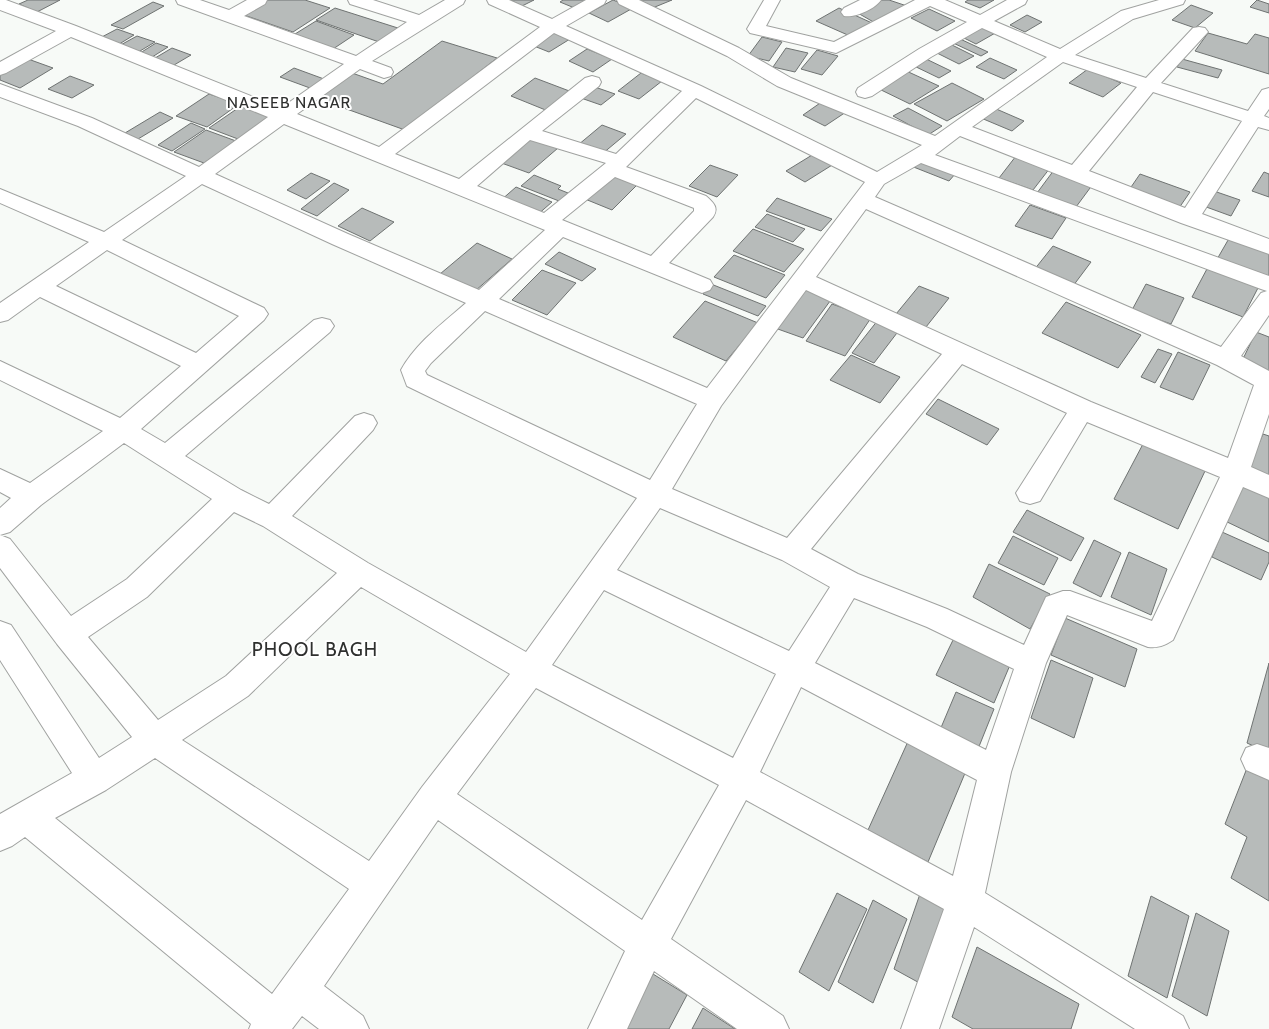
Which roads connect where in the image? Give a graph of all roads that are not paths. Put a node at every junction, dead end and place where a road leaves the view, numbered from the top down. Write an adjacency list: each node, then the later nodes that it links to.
1 (184, 0): 15 (street)
2 (259, 0): 15 (street)
3 (356, 0): 16 (street)
4 (458, 0): 16 (street)
5 (495, 0): 18 (street)
6 (598, 0): 18 (street)
7 (625, 0): 22 (street)
8 (772, 0): 20 (street)
9 (873, 0): 14 (street)
10 (930, 0): 17 (street); 20 (street)
11 (1020, 0): 17 (street)
12 (1177, 0): 23 (street)
13 (0, 4): 19 (street)
14 (850, 12)
15 (230, 17): 24 (street)
16 (420, 21): 24 (street)
17 (981, 22): 23 (street); 31 (street)
18 (553, 26): 30 (street); 38 (street)
19 (70, 30): 25 (street); 33 (street)
20 (756, 30): 22 (street)
21 (1198, 32): 28 (street)
22 (733, 52): 37 (street)
23 (1061, 56): 28 (street); 35 (street)
24 (356, 62): 26 (street); 33 (street)
25 (0, 69)
26 (384, 72)
27 (592, 82): 36 (street)
28 (1150, 84): 34 (street); 40 (street)
29 (0, 90): 41 (street)
30 (694, 90): 39 (street); 42 (street)
31 (864, 92)
32 (1269, 94): 34 (street)
33 (283, 116): 38 (street); 41 (street)
34 (1261, 122): 46 (street)
35 (958, 129): 37 (street); 40 (street)
36 (527, 132): 39 (street); 43 (street)
37 (929, 150): 42 (street); 52 (street)
38 (380, 155): 43 (street)
39 (616, 165): 47 (street); 50 (street)
40 (1076, 174): 46 (street)
41 (200, 176): 48 (street); 56 (street)
42 (877, 180): 45 (street)
43 (462, 188): 47 (street)
44 (0, 194): 48 (street)
45 (862, 199): 51 (street); 60 (street)
46 (1189, 218): 49 (street)
47 (553, 225): 50 (street); 56 (street)
48 (106, 241): 54 (street); 61 (street)
49 (1269, 246)
50 (654, 266): 53 (street)
51 (801, 279): 59 (street); 64 (street)
52 (1269, 284)
53 (702, 285)
54 (38, 287): 57 (street); 61 (street)
55 (1269, 298): 60 (street)
56 (483, 301): 64 (street); 73 (street)
57 (0, 314)
58 (322, 326): 68 (street)
59 (958, 352): 65 (street); 79 (street)
60 (1226, 359): 63 (street)
61 (199, 364): 67 (street)
62 (0, 370): 67 (street)
63 (1269, 382): 69 (street)
64 (712, 400): 73 (street)
65 (1082, 409): 69 (street); 72 (street)
66 (364, 423): 76 (street)
67 (123, 430): 68 (street); 74 (street)
68 (166, 457): 75 (street)
69 (1236, 472): 71 (street); 85 (street)
70 (0, 479): 74 (street)
71 (1269, 487)
72 (1030, 493)
73 (655, 494): 79 (street); 81 (street)
74 (30, 497): 77 (street)
75 (231, 498): 76 (street); 84 (street)
76 (273, 518): 80 (street)
77 (0, 524)
78 (0, 546): 84 (street)
79 (792, 552): 82 (street)
80 (358, 571): 87 (street); 88 (street)
81 (598, 574): 86 (street); 87 (street)
82 (848, 583): 85 (street); 86 (street)
83 (0, 634): 90 (street)
84 (68, 635): 88 (street)
85 (1031, 663): 89 (street)
86 (795, 668): 89 (street); 91 (street)
87 (531, 670): 91 (street); 92 (street)
88 (155, 740): 90 (street); 94 (street)
89 (995, 772): 95 (street)
90 (94, 779): 93 (street)
91 (740, 779): 95 (street); 96 (street)
92 (434, 798): 94 (street); 96 (street)
93 (13, 825): 98 (street)
94 (373, 884): 97 (street)
95 (965, 901): 102 (street); 103 (street)
96 (648, 944): 100 (street); 101 (street)
97 (299, 990): 98 (street); 99 (street)
98 (272, 1024)
99 (350, 1029)
100 (607, 1029)
101 (770, 1029)
102 (920, 1029)
103 (1170, 1029)

